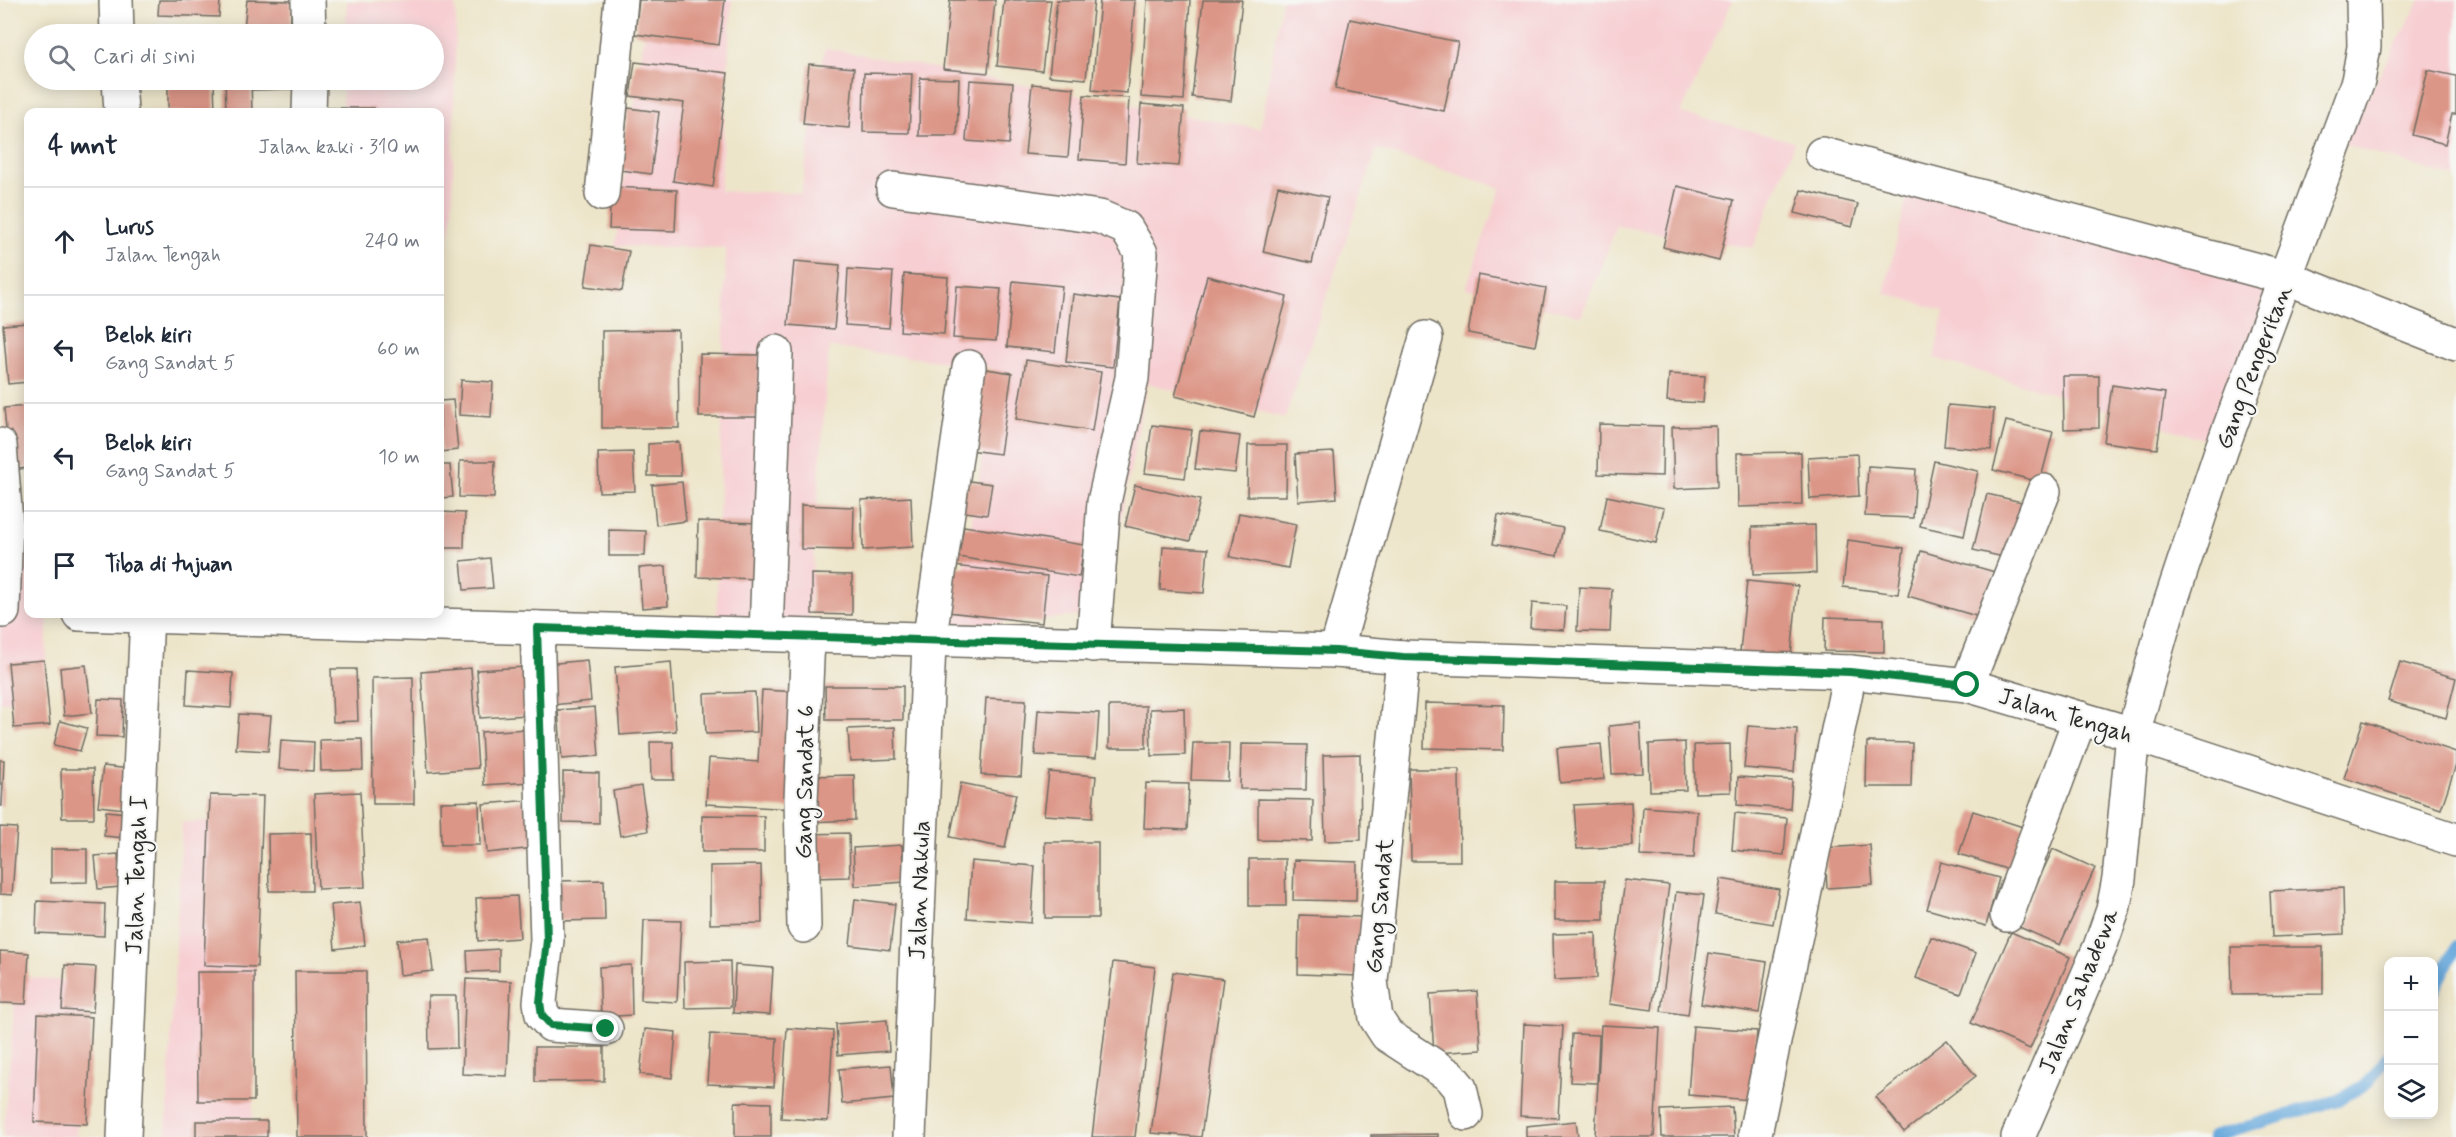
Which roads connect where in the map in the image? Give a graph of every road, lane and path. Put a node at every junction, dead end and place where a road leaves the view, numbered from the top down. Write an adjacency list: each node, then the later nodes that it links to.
1 (116, 0): 5 (street)
2 (308, 0): 6 (street)
3 (621, 0): 13 (street)
4 (2363, 0): 14 (street, Gang Pengeritan)
5 (117, 24)
6 (309, 24)
7 (120, 90): 9 (street)
8 (310, 90): 10 (street)
9 (121, 108)
10 (309, 108)
11 (1822, 154): 14 (street)
12 (893, 189): 29 (street)
13 (602, 194)
14 (2287, 278): 16 (street); 35 (street, Gang Pengeritan)
15 (1426, 338): 30 (street)
16 (2456, 344)
17 (776, 352): 26 (street)
18 (969, 367): 28 (street, Jalan Nakula)
19 (0, 445): 21 (street)
20 (2044, 491): 33 (street)
21 (10, 611)
22 (147, 618): 42 (street, Jalan Tengah I)
23 (295, 618): 24 (street, Jalan Tengah)
24 (393, 620): 25 (street, Jalan Tengah)
25 (537, 628): 26 (street, Jalan Tengah); 39 (street)
26 (766, 634): 27 (street, Jalan Tengah)
27 (808, 637): 28 (street, Jalan Tengah); 38 (street, Gang Sandat 6)
28 (929, 642): 29 (street, Jalan Tengah); 43 (street, Jalan Nakula)
29 (1092, 645): 30 (street, Jalan Tengah)
30 (1336, 651): 31 (street, Jalan Tengah)
31 (1403, 657): 32 (street, Jalan Tengah); 40 (street, Gang Sandat)
32 (1850, 672): 33 (street, Jalan Tengah); 41 (street)
33 (1967, 685): 34 (street, Jalan Tengah)
34 (2080, 718): 35 (street, Jalan Tengah); 37 (street)
35 (2133, 734): 36 (street, Jalan Tengah); 44 (street, Jalan Sahadewa)
36 (2456, 840)
37 (2007, 915)
38 (804, 927)
39 (606, 1029)
40 (1466, 1114)
41 (1755, 1134)
42 (124, 1137)
43 (909, 1137)
44 (2018, 1137)

